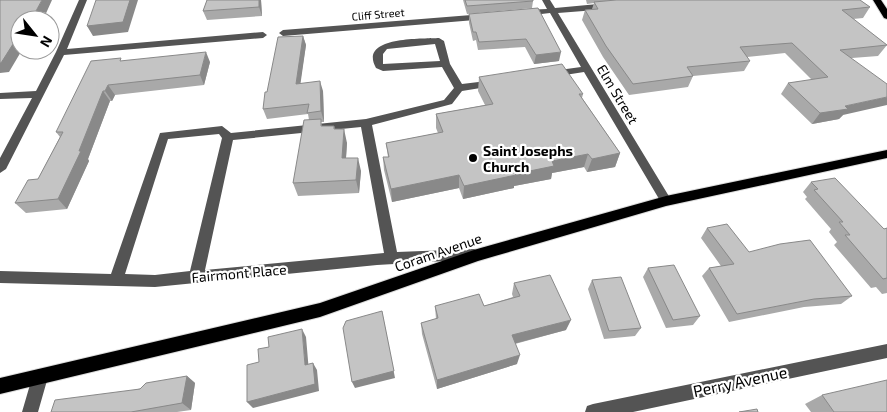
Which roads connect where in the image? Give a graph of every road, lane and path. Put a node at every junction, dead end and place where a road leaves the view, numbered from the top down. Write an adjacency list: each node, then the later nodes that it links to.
1 (83, 0): 11 (street)
2 (546, 0): 5 (street, Elm Street)
3 (877, 0): 8 (main road)
4 (619, 6): 5 (street)
5 (552, 11): 6 (street); 13 (street, Elm Street)
6 (514, 14)
7 (494, 16): 9 (street, Cliff Street)
8 (887, 16)
9 (283, 33)
10 (263, 35): 11 (street)
11 (61, 52): 17 (street)
12 (445, 64): 12 (street); 16 (street)
13 (587, 69): 14 (street); 23 (street, Elm Street)
14 (545, 75)
15 (509, 81): 16 (street)
16 (459, 88): 19 (street)
17 (40, 94): 18 (street); 22 (street)
18 (0, 96)
19 (366, 123): 20 (street); 25 (street)
20 (228, 137): 26 (street); 28 (street)
21 (887, 154): 23 (main road, Coram Avenue)
22 (0, 169)
23 (666, 202): 24 (main road, Coram Avenue)
24 (477, 255): 25 (street, Fairmont Place); 30 (main road, Coram Avenue)
25 (392, 259): 26 (street, Fairmont Place)
26 (196, 276): 28 (street, Fairmont Place)
27 (0, 277): 28 (street, Fairmont Place)
28 (116, 280)
29 (887, 351): 32 (street, Perry Avenue)
30 (40, 377): 31 (main road, Coram Avenue); 33 (street)
31 (0, 386)
32 (638, 407): 34 (street, Perry Avenue)
33 (30, 412)
34 (593, 412)

